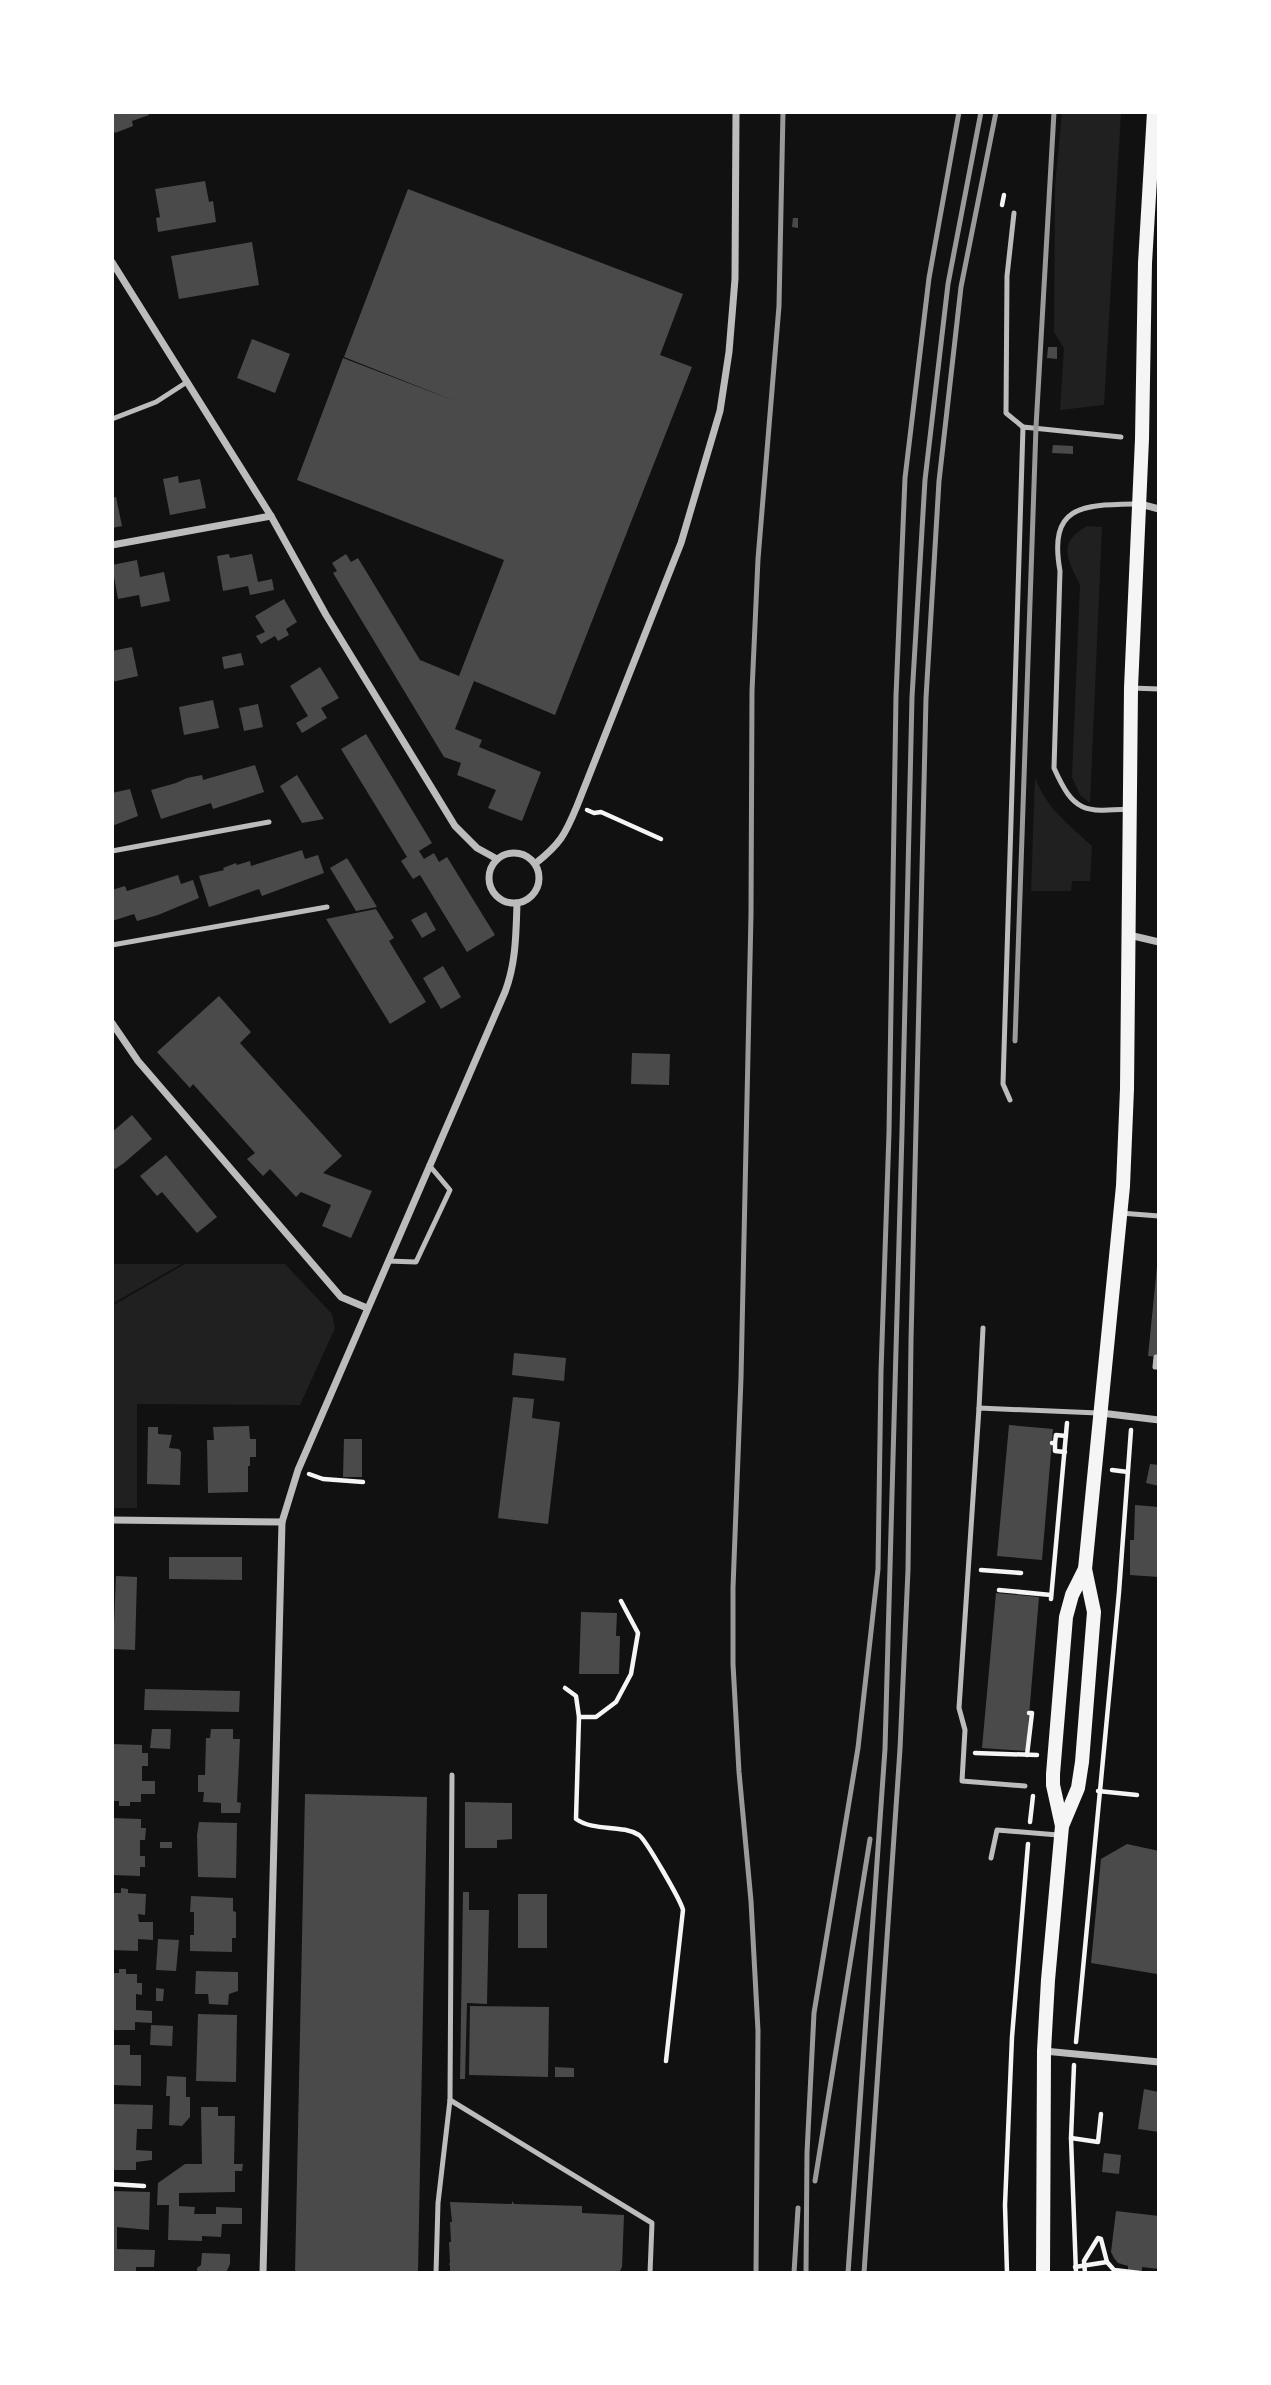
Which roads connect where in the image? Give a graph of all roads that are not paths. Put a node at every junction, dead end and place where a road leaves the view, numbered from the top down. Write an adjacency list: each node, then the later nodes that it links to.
1 (736, 112): 19 (street)
2 (1154, 112): 9 (main road)
3 (1014, 213): 7 (lane)
4 (112, 262): 5 (street)
5 (187, 383): 6 (lane); 11 (street)
6 (112, 419)
7 (1023, 427): 8 (lane); 26 (lane)
8 (1121, 437)
9 (1140, 504): 10 (street); 13 (main road); 15 (lane)
10 (1159, 509)
11 (271, 516): 12 (street); 18 (street)
12 (112, 545)
13 (1131, 688): 14 (lane); 15 (main road)
14 (1159, 689)
15 (1130, 809): 22 (main road)
16 (269, 822): 17 (lane)
17 (112, 851)
18 (497, 859): 19 (street); 20 (street)
19 (536, 863): 20 (street)
20 (517, 904): 27 (street)
21 (327, 906): 24 (lane)
22 (1128, 935): 23 (street); 28 (main road)
23 (1159, 942)
24 (112, 945)
25 (112, 1023): 31 (street)
26 (1010, 1100)
27 (429, 1165): 30 (street); 30 (lane)
28 (1120, 1213): 29 (lane); 36 (main road)
29 (1159, 1216)
30 (388, 1261): 31 (street)
31 (367, 1308): 39 (street)
32 (983, 1328): 35 (lane)
33 (1156, 1357): 34 (lane)
34 (1159, 1367)
35 (979, 1408): 36 (lane); 42 (lane)
36 (1100, 1413): 37 (street); 40 (main road)
37 (1159, 1420)
38 (112, 1520): 39 (street)
39 (282, 1522): 48 (street)
40 (1086, 1569): 43 (main road); 43 (main road)
41 (452, 1775): 47 (lane)
42 (1025, 1786)
43 (1062, 1831): 44 (lane); 45 (main road)
44 (991, 1858)
45 (1044, 2051): 46 (street); 51 (main road)
46 (1159, 2062)
47 (450, 2100): 49 (lane); 50 (lane)
48 (263, 2273)
49 (436, 2273)
50 (650, 2273)
51 (1043, 2273)

